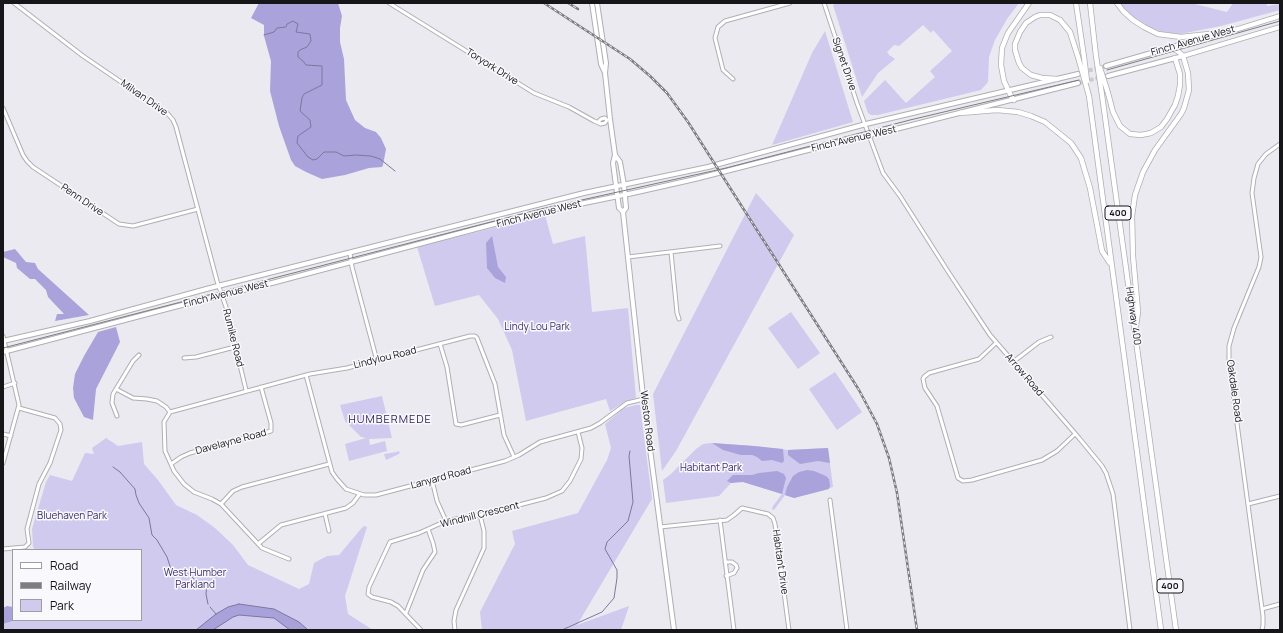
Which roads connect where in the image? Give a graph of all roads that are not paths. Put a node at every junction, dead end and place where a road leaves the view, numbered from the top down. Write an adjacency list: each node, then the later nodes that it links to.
1 (14, 3): 39 (street, Milvan Drive)
2 (389, 3): 30 (street, Toryork Drive)
3 (592, 3): 19 (main road, Weston Road)
4 (597, 3): 19 (main road, Weston Road)
5 (790, 3): 22 (street)
6 (824, 3): 31 (street, Signet Drive)
7 (1029, 3): 25 (highway)
8 (1076, 3): 26 (highway, Highway 400 / 400, bridge)
9 (1090, 3): 15 (highway, Highway 400 / 400)
10 (1117, 3): 13 (highway)
11 (1280, 16): 13 (main road, Finch Avenue West)
12 (1280, 27): 16 (main road, Finch Avenue West)
13 (1228, 32): 14 (main road, Finch Avenue West)
14 (1172, 48): 16 (highway); 18 (main road, Finch Avenue West)
15 (1096, 56): 17 (highway, bridge); 50 (highway, Highway 400 / 400, bridge)
16 (1183, 56): 17 (main road, Finch Avenue West); 50 (highway)
17 (1175, 58): 21 (main road, Finch Avenue West)
18 (1106, 66)
19 (605, 73): 30 (main road, Weston Road)
20 (1078, 74): 23 (main road, Finch Avenue West)
21 (1108, 76)
22 (733, 79)
23 (1057, 79): 25 (main road, Finch Avenue West); 26 (highway, bridge)
24 (1078, 83): 27 (main road, Finch Avenue West)
25 (1008, 90): 27 (highway); 31 (main road, Finch Avenue West)
26 (1089, 96): 46 (highway, Highway 400 / 400)
27 (1014, 100): 29 (main road, Finch Avenue West)
28 (3, 108): 39 (street, Penn Drive)
29 (960, 113): 32 (main road, Finch Avenue West); 46 (highway)
30 (609, 120): 34 (main road, Weston Road)
31 (866, 124): 32 (street, Signet Drive); 35 (main road, Finch Avenue West)
32 (870, 134): 37 (main road, Finch Avenue West); 54 (street, Arrow Road)
33 (1280, 144): 86 (street, Oakdale Road)
34 (615, 155): 35 (main road, Weston Road); 36 (main road, Weston Road)
35 (624, 185): 36 (main road, Finch Avenue West); 37 (main road, Weston Road)
36 (617, 186): 38 (main road, Weston Road); 43 (main road, Finch Avenue West)
37 (624, 195): 38 (main road, Finch Avenue West); 40 (main road, Weston Road)
38 (618, 196): 40 (main road, Weston Road); 45 (main road, Finch Avenue West)
39 (198, 209): 47 (street, Milvan Drive)
40 (623, 212): 44 (main road, Weston Road)
41 (720, 246): 42 (street)
42 (671, 252): 44 (street); 49 (street)
43 (350, 253): 45 (street); 47 (main road, Finch Avenue West)
44 (628, 257): 68 (main road, Weston Road)
45 (351, 262): 48 (main road, Finch Avenue West); 60 (street)
46 (1111, 264): 109 (highway, Highway 400 / 400)
47 (219, 286): 48 (street, Rumike Road); 53 (main road, Finch Avenue West)
48 (222, 296): 56 (street, Rumike Road); 57 (main road, Finch Avenue West)
49 (679, 318)
50 (1135, 332): 110 (highway, Highway 400 / 400)
51 (3, 336): 53 (street)
52 (1051, 337): 61 (street)
53 (4, 341): 57 (street)
54 (996, 343): 61 (street, Arrow Road); 75 (street)
55 (440, 344): 60 (street, Lindylou Road); 71 (street, Lindylou Road); 71 (street)
56 (236, 347): 59 (street); 67 (street, Rumike Road)
57 (5, 352): 63 (street)
58 (140, 355): 66 (street)
59 (184, 358)
60 (377, 361): 62 (street, Lindylou Road)
61 (1013, 362): 75 (street, Arrow Road)
62 (306, 375): 65 (street, Lindylou Road); 80 (street, Lanyard Road)
63 (15, 383): 64 (street); 69 (street)
64 (3, 386)
65 (261, 386): 67 (street, Lindylou Road); 79 (street, Davelayne Road)
66 (116, 389): 70 (street); 72 (street)
67 (246, 390): 70 (street, Lindylou Road)
68 (644, 399): 73 (street, Lanyard Road); 91 (main road, Weston Road)
69 (19, 408): 76 (street); 95 (street)
70 (170, 412): 79 (street)
71 (500, 415): 77 (street, Lindylou Road)
72 (117, 416)
73 (578, 432): 77 (street, Lanyard Road); 88 (street, Windhill Crescent)
74 (3, 434): 76 (street)
75 (1075, 434): 108 (street, Arrow Road)
76 (11, 436): 78 (street)
77 (514, 457): 81 (street, Lanyard Road)
78 (3, 463)
79 (171, 464): 85 (street)
80 (329, 464): 82 (street, Lanyard Road); 85 (street)
81 (432, 480): 82 (street, Lanyard Road); 90 (street)
82 (359, 494): 87 (street)
83 (1280, 496): 86 (street)
84 (830, 500): 107 (street)
85 (221, 504): 94 (street)
86 (1248, 504): 100 (street, Oakdale Road)
87 (325, 514): 93 (street); 94 (street)
88 (480, 515): 90 (street, Windhill Crescent); 103 (street)
89 (720, 520): 91 (street, Habitant Drive); 97 (street); 106 (street, Habitant Drive)
90 (446, 521): 92 (street, Windhill Crescent)
91 (660, 527): 104 (main road, Weston Road)
92 (428, 529): 101 (street); 101 (street, Windhill Crescent)
93 (329, 531)
94 (258, 544): 96 (street)
95 (3, 549)
96 (289, 558)
97 (724, 562): 98 (street); 98 (street)
98 (726, 576): 105 (street)
99 (1280, 604): 100 (street)
100 (1262, 608): 111 (street, Oakdale Road)
101 (406, 613): 102 (street)
102 (421, 630)
103 (455, 630)
104 (674, 630)
105 (734, 630)
106 (790, 630)
107 (847, 630)
108 (1130, 630)
109 (1161, 630)
110 (1176, 630)
111 (1262, 630)

